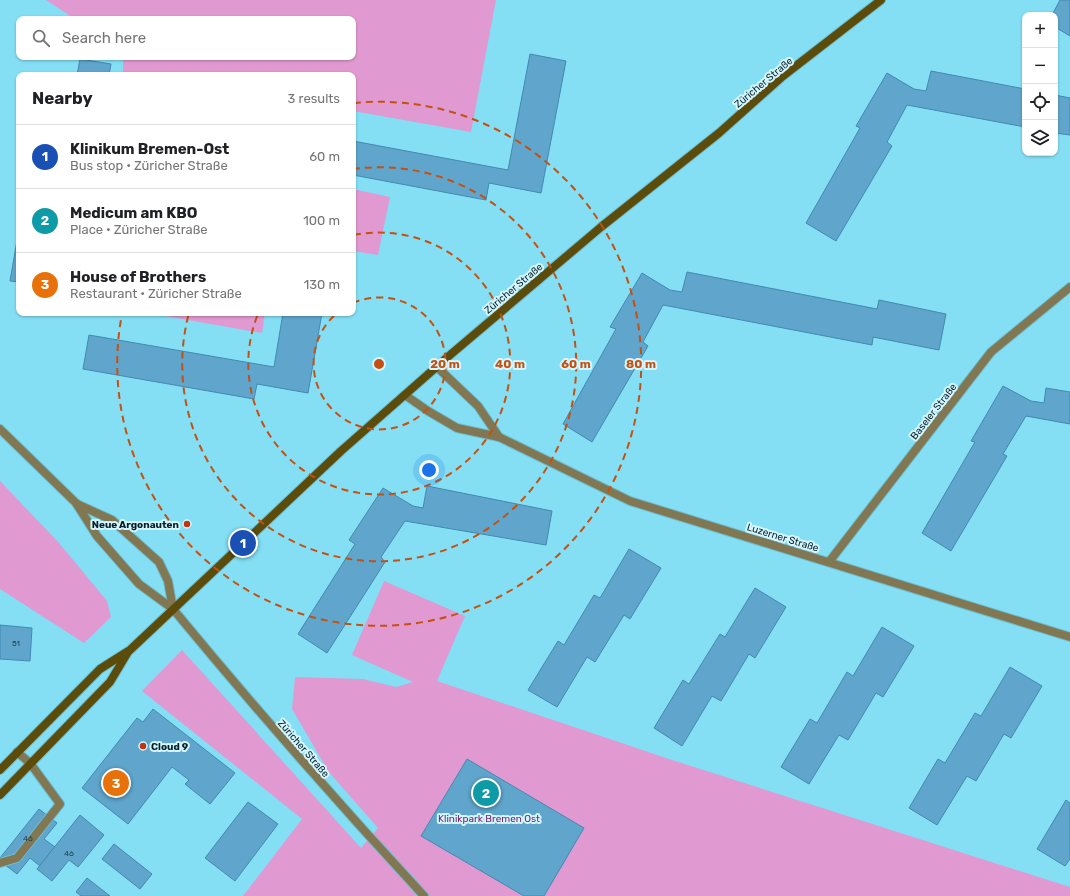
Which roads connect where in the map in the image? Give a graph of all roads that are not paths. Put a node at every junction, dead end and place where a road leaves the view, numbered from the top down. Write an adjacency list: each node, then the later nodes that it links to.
1 (881, 0): 3 (main road, Züricher Straße)
2 (1070, 287): 8 (street, Baseler Straße)
3 (437, 367): 4 (main road, Züricher Straße); 6 (street, Luzerner Straße)
4 (405, 395): 6 (street, Luzerner Straße); 9 (main road, Züricher Straße)
5 (0, 429): 7 (street)
6 (499, 437): 8 (street, Luzerner Straße)
7 (76, 503): 9 (street); 9 (street)
8 (829, 562): 10 (street, Luzerner Straße)
9 (173, 609): 11 (main road, Züricher Straße); 17 (street, Züricher Straße)
10 (1070, 637)
11 (130, 650): 12 (main road, Züricher Straße); 13 (main road, Züricher Straße)
12 (17, 752): 13 (street); 14 (main road, Züricher Straße)
13 (30, 763): 15 (main road, Züricher Straße); 16 (street)
14 (0, 770)
15 (0, 795)
16 (0, 863)
17 (424, 896)

